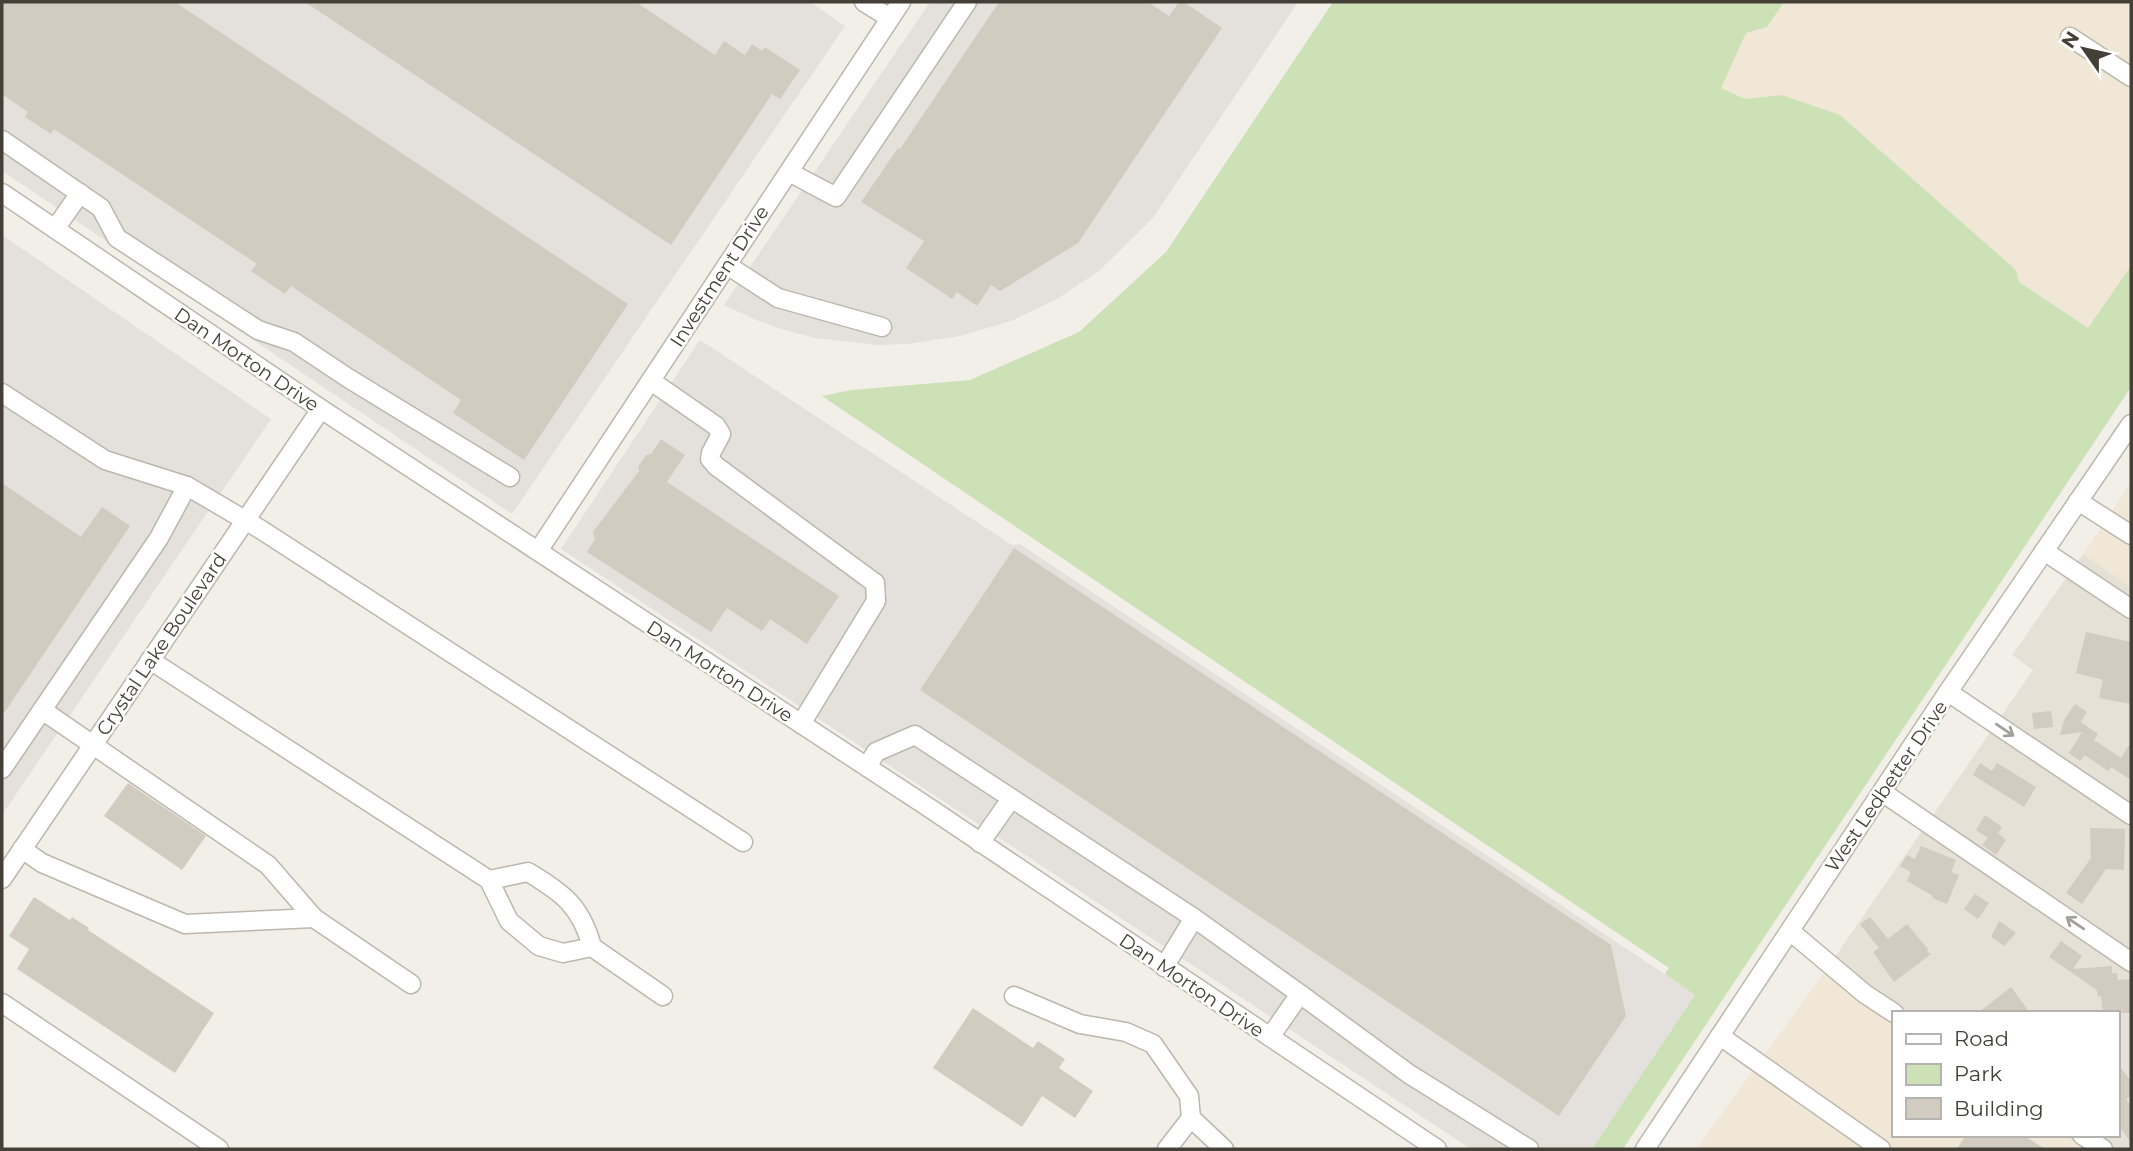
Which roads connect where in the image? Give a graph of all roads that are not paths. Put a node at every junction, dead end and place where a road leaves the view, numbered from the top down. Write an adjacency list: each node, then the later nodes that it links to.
1 (864, 2): 4 (street)
2 (901, 2): 4 (street, Investment Drive)
3 (967, 2): 8 (street)
4 (890, 18): 8 (street, Investment Drive)
5 (2070, 37): 6 (street)
6 (2131, 77)
7 (2, 140): 10 (street)
8 (789, 172): 14 (street, Investment Drive)
9 (2, 193): 11 (street, Dan Morton Drive)
10 (80, 193): 11 (street); 12 (street)
11 (55, 229): 13 (street, Dan Morton Drive)
12 (117, 238): 13 (street); 15 (street)
13 (102, 261): 17 (street, Dan Morton Drive)
14 (727, 265): 16 (street); 18 (street, Investment Drive)
15 (228, 310): 17 (street); 23 (street)
16 (882, 327)
17 (211, 334): 20 (street, Dan Morton Drive)
18 (650, 381): 28 (street, Investment Drive); 34 (street)
19 (2, 393): 24 (street)
20 (321, 409): 26 (street, Crystal Lake Boulevard); 28 (street, Dan Morton Drive)
21 (2131, 424): 22 (street, West Ledbetter Drive)
22 (2126, 443): 25 (street, West Ledbetter Drive)
23 (509, 477)
24 (187, 486): 26 (street); 33 (street)
25 (2078, 501): 27 (street); 29 (street, West Ledbetter Drive)
26 (245, 521): 31 (street, Crystal Lake Boulevard); 41 (street)
27 (2131, 536)
28 (538, 551): 34 (street, Dan Morton Drive)
29 (2044, 551): 30 (street); 32 (street, West Ledbetter Drive)
30 (2131, 609)
31 (150, 660): 35 (street, Crystal Lake Boulevard); 45 (street)
32 (1948, 692): 38 (street, West Ledbetter Drive); 40 (street, one-way to 40)
33 (42, 710): 35 (street); 37 (street)
34 (801, 724): 36 (street, Dan Morton Drive)
35 (93, 745): 43 (street, Crystal Lake Boulevard); 46 (street)
36 (867, 767): 39 (street); 42 (street, Dan Morton Drive)
37 (2, 769)
38 (1882, 792): 48 (street, West Ledbetter Drive); 50 (street, one-way to 38)
39 (1011, 799): 42 (street); 47 (street)
40 (2131, 815)
41 (743, 842)
42 (980, 843): 51 (street, Dan Morton Drive)
43 (22, 849): 44 (street, Crystal Lake Boulevard); 46 (street)
44 (2, 879)
45 (489, 880): 49 (street); 49 (street)
46 (314, 918): 52 (street)
47 (1194, 918): 51 (street); 53 (street)
48 (1790, 931): 57 (street); 58 (street, West Ledbetter Drive)
49 (592, 947): 54 (street)
50 (2131, 962)
51 (1164, 967): 59 (street, Dan Morton Drive)
52 (411, 985)
53 (1300, 994): 59 (street); 66 (street)
54 (663, 996)
55 (1014, 996): 60 (street)
56 (2, 1003): 62 (street)
57 (1892, 1012)
58 (1720, 1036): 67 (street, West Ledbetter Drive); 68 (street)
59 (1269, 1037): 65 (street, Dan Morton Drive)
60 (1191, 1118): 63 (street); 64 (street)
61 (2084, 1137): 69 (street)
62 (219, 1149)
63 (1167, 1149)
64 (1224, 1149)
65 (1437, 1149)
66 (1529, 1149)
67 (1645, 1149)
68 (1881, 1149)
69 (2103, 1149)

